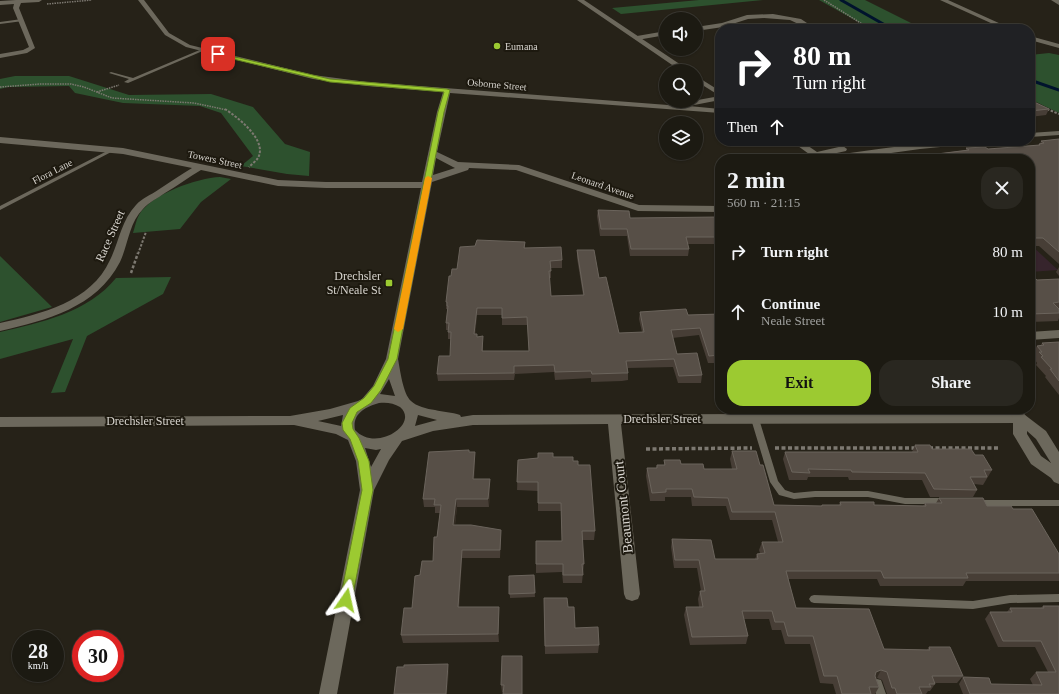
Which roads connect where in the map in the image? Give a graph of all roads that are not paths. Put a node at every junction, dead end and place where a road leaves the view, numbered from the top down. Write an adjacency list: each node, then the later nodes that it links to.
1 (39, 0): 6 (street)
2 (141, 0): 20 (street, Osborne Street)
3 (580, 0): 17 (street)
4 (943, 0): 13 (street)
5 (1055, 0): 7 (street)
6 (18, 2): 8 (street); 9 (street)
7 (1059, 2)
8 (0, 3)
9 (22, 20): 10 (lane); 21 (street)
10 (0, 23)
11 (728, 24): 12 (street)
12 (805, 24)
13 (998, 24)
14 (715, 26): 15 (street)
15 (703, 28)
16 (659, 35): 17 (street)
17 (637, 38): 22 (street)
18 (1035, 39): 19 (street)
19 (1059, 46)
20 (203, 50): 24 (lane); 27 (street, Osborne Street)
21 (0, 56)
22 (676, 64)
23 (111, 73): 24 (lane)
24 (133, 80): 25 (lane)
25 (126, 82)
26 (703, 83): 28 (street)
27 (447, 90): 31 (street, Osborne Street); 40 (street)
28 (715, 91)
29 (715, 99): 30 (street, Osborne Street)
30 (703, 102)
31 (659, 108)
32 (661, 108): 33 (street, Osborne Street)
33 (715, 111)
34 (1059, 133): 35 (street)
35 (1035, 135)
36 (0, 140): 39 (street, Towers Street)
37 (802, 146): 41 (street)
38 (920, 146): 42 (street); 43 (street)
39 (113, 150): 44 (street, Towers Street); 47 (lane, Flora Lane)
40 (433, 153): 45 (street, Leonard Avenue); 46 (street)
41 (814, 154)
42 (828, 154)
43 (865, 154)
44 (199, 167): 46 (street, Towers Street); 49 (street, Race Street)
45 (480, 167): 46 (street, Leonard Avenue); 48 (street, Leonard Avenue)
46 (428, 182): 52 (street)
47 (0, 208)
48 (715, 209)
49 (0, 327)
50 (1059, 334): 51 (street)
51 (1035, 336)
52 (392, 359): 53 (street); 54 (street)
53 (364, 403): 54 (street); 60 (street, Drechsler Street); 62 (street)
54 (406, 404): 58 (street, Drechsler Street); 63 (street)
55 (973, 414): 57 (street, Drechsler Street)
56 (1017, 414): 64 (street)
57 (755, 419): 59 (street, Drechsler Street); 66 (lane)
58 (473, 420): 59 (street, Drechsler Street); 63 (street, Drechsler Street)
59 (614, 420): 69 (street, Beaumont Court)
60 (290, 421): 61 (street, Drechsler Street); 62 (street, Drechsler Street)
61 (0, 422)
62 (353, 436): 63 (street); 65 (street)
63 (400, 437): 65 (street)
64 (1058, 476)
65 (367, 490): 72 (street)
66 (958, 501)
67 (969, 502): 68 (lane)
68 (1059, 503)
69 (632, 594)
70 (1059, 598): 71 (lane)
71 (814, 599)
72 (328, 694)

